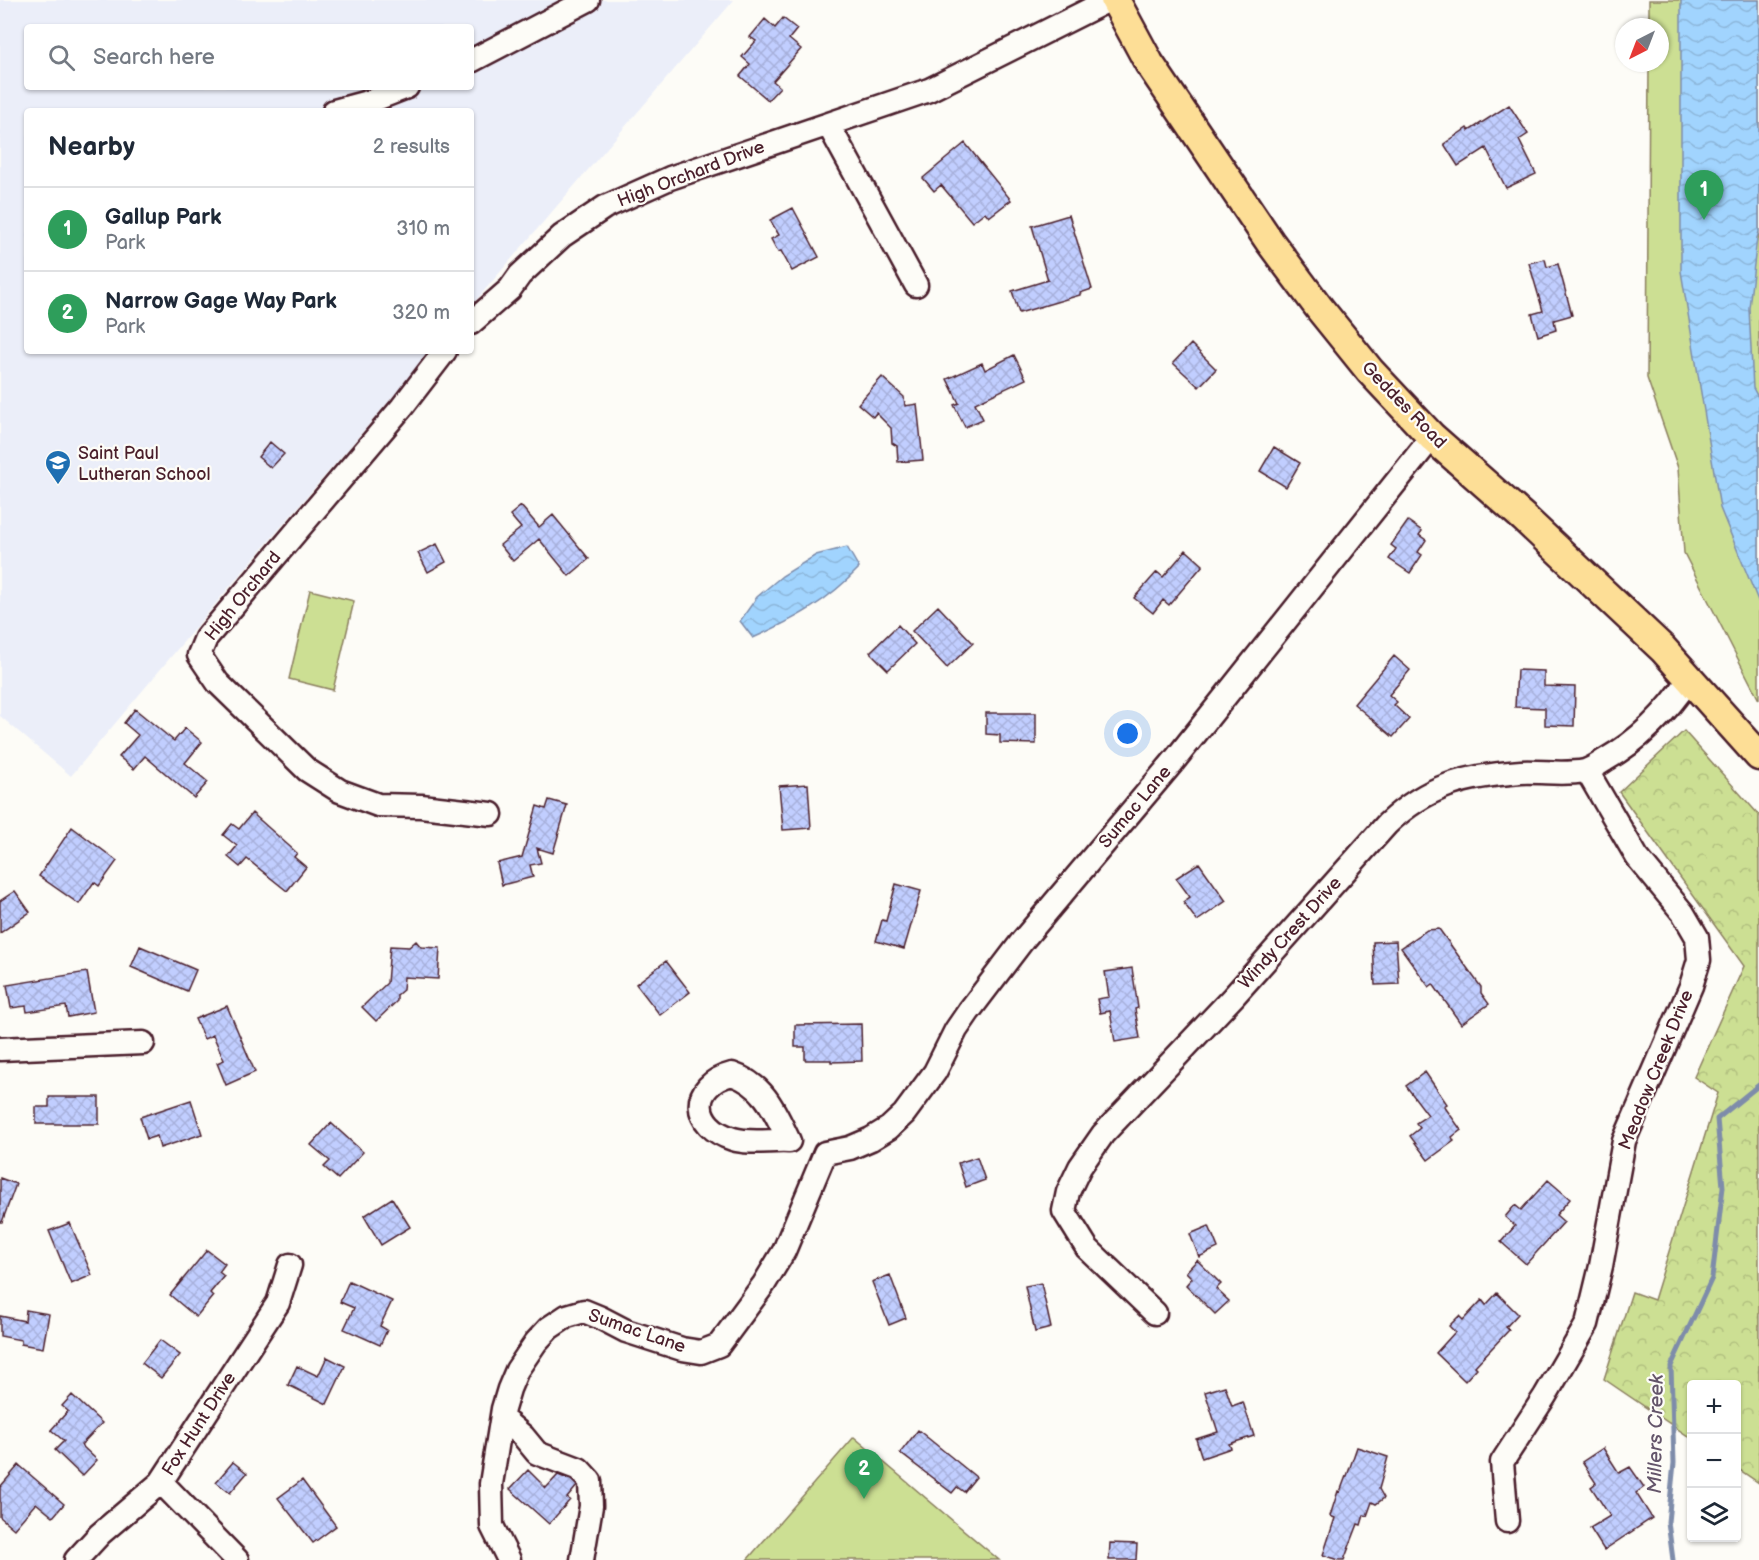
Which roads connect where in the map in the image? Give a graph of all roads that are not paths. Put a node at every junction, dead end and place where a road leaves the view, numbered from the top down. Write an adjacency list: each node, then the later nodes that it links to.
1 (588, 0): 4 (street)
2 (1109, 0): 7 (street, High Orchard Drive)
3 (1115, 0): 11 (main road, Geddes Road)
4 (474, 59)
5 (398, 90): 6 (street)
6 (345, 108)
7 (828, 124): 8 (street); 9 (street, High Orchard Drive)
8 (916, 285)
9 (474, 320)
10 (443, 354): 15 (street, High Orchard)
11 (1432, 437): 12 (main road, Geddes Road); 19 (street, Sumac Lane)
12 (1690, 678): 13 (main road, Geddes Road); 14 (street, Windy Crest Drive)
13 (1759, 756)
14 (1587, 771): 21 (street, Windy Crest Drive); 24 (street, Meadow Creek Drive)
15 (491, 814)
16 (143, 1043): 17 (street)
17 (0, 1049)
18 (789, 1141): 19 (street)
19 (825, 1153): 22 (street, Sumac Lane)
20 (290, 1265): 23 (street, Fox Hunt Drive)
21 (1155, 1313)
22 (502, 1418): 27 (street, Sumac Lane); 28 (street)
23 (161, 1482): 25 (street, Fox Hunt Drive); 26 (street)
24 (1507, 1521)
25 (76, 1560)
26 (237, 1560)
27 (509, 1560)
28 (582, 1560)

